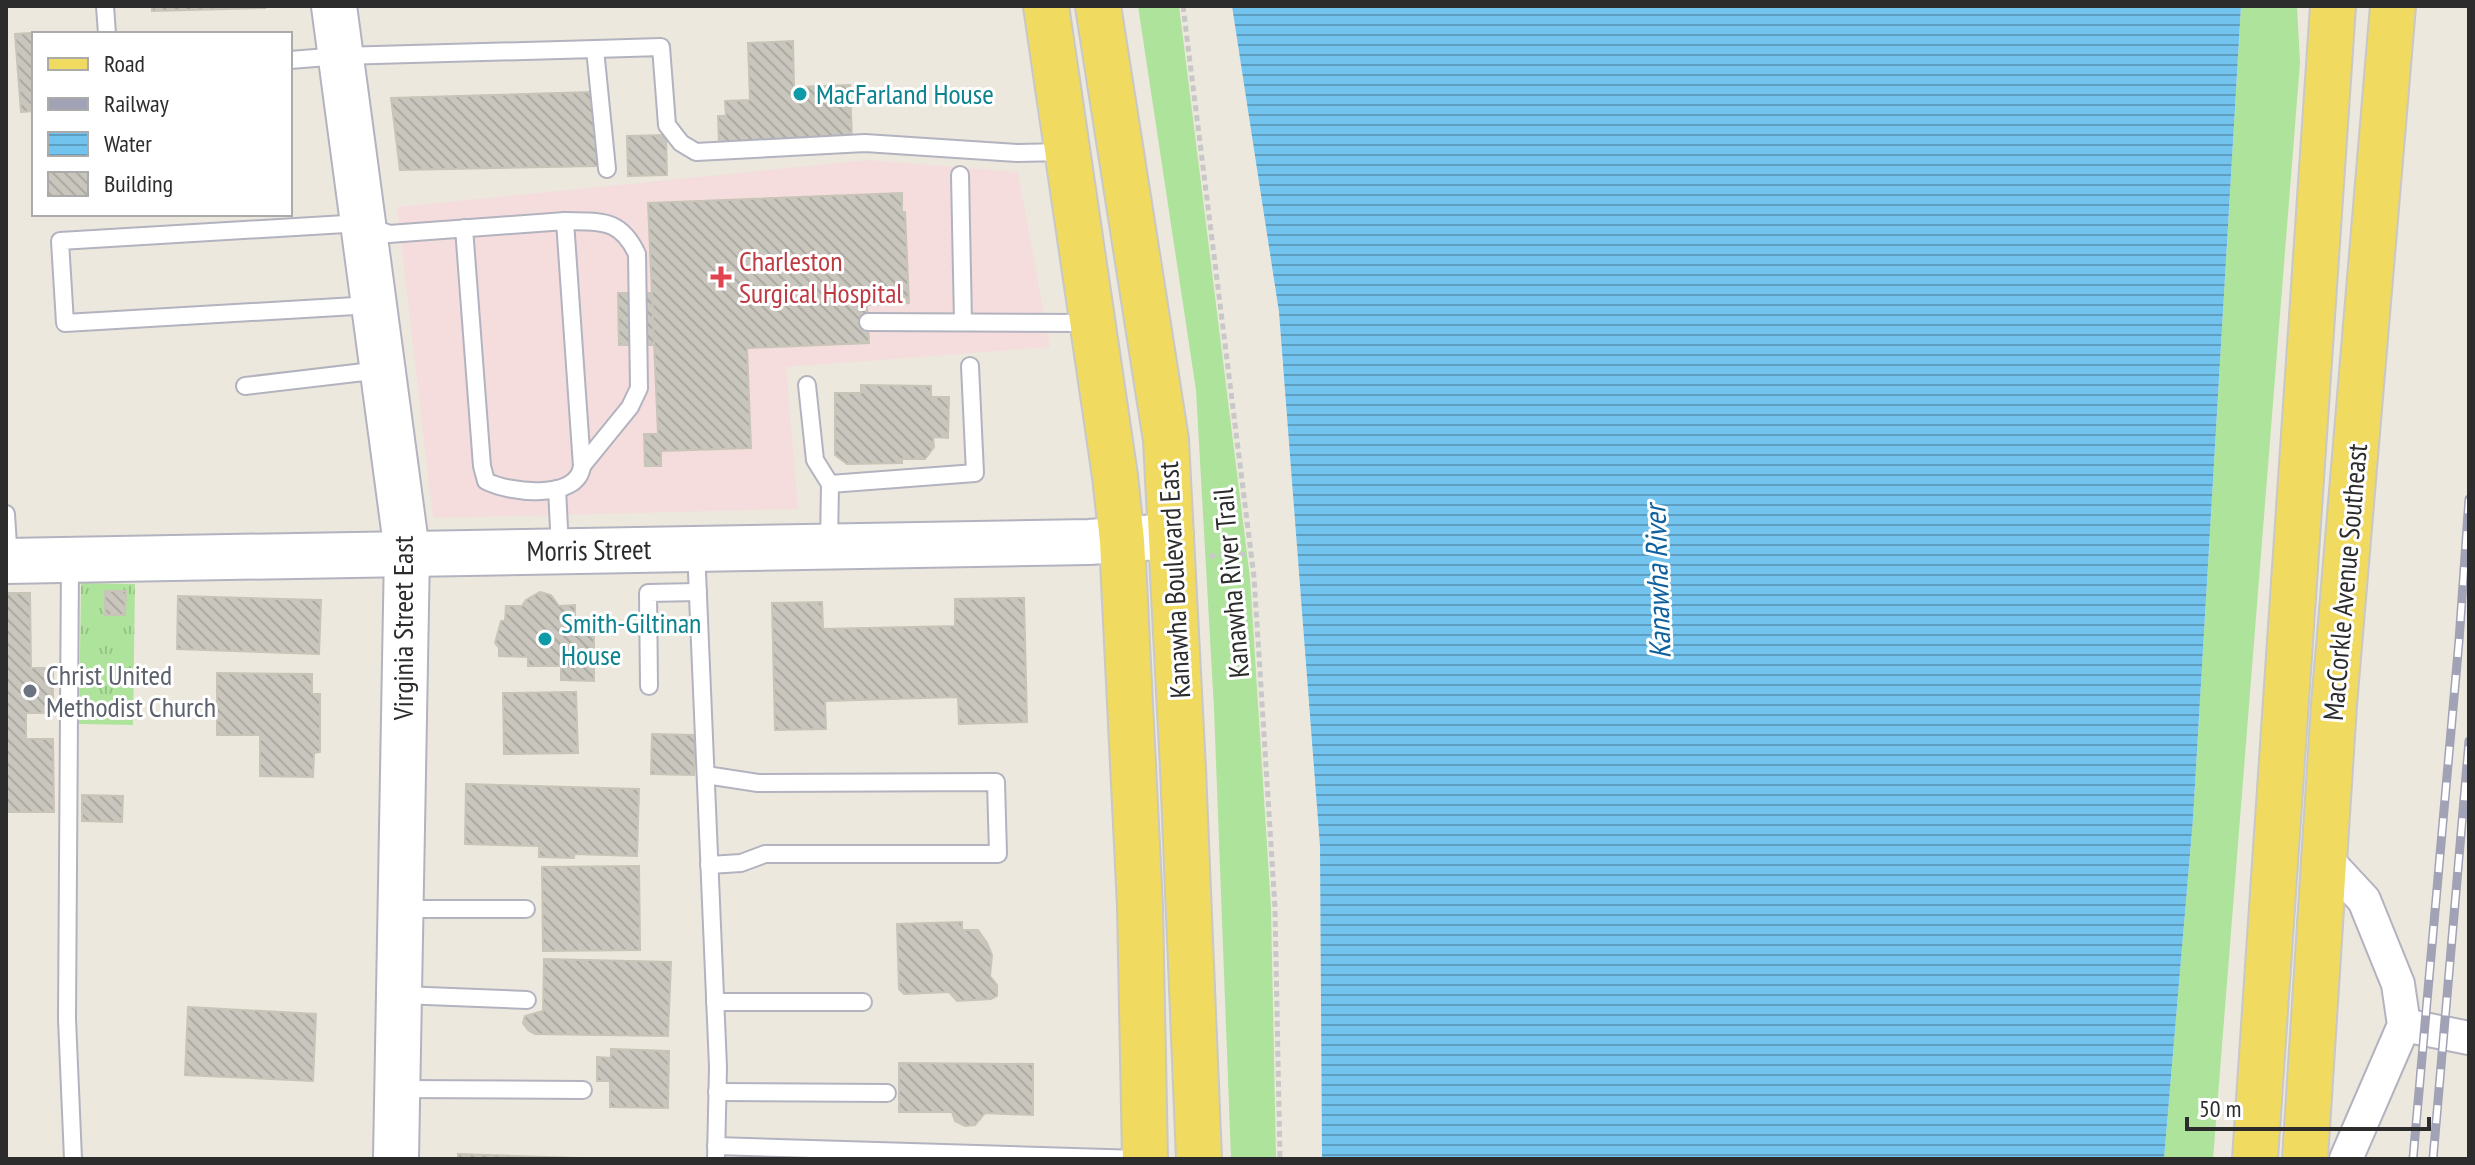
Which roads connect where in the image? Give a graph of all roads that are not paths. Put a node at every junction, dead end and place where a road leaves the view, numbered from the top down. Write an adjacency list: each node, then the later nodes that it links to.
1 (105, 6): 7 (lane)
2 (334, 6): 9 (main road, Virginia Street East)
3 (1046, 6): 11 (main road, Kanawha Boulevard East)
4 (1098, 6): 31 (main road, Kanawha Boulevard East)
5 (2333, 6): 59 (main road, MacCorkle Avenue Southeast)
6 (2393, 6): 40 (main road, MacCorkle Avenue Southeast)
7 (107, 32)
8 (595, 49): 9 (lane); 11 (lane); 12 (lane)
9 (340, 56): 10 (lane); 15 (main road, Virginia Street East)
10 (292, 60)
11 (1067, 152): 20 (main road, Kanawha Boulevard East)
12 (607, 169)
13 (960, 175): 19 (lane)
14 (565, 221): 16 (lane); 25 (lane); 25 (lane)
15 (362, 223): 16 (lane); 17 (main road, Virginia Street East); 17 (lane)
16 (464, 228): 27 (lane)
17 (374, 305): 22 (main road, Virginia Street East)
18 (868, 322): 19 (lane)
19 (963, 322): 20 (lane)
20 (1092, 323): 29 (main road, Kanawha Boulevard East)
21 (970, 366): 26 (lane)
22 (382, 369): 24 (lane); 34 (main road, Virginia Street East)
23 (807, 385): 26 (lane)
24 (245, 386)
25 (582, 466): 27 (lane)
26 (830, 484): 30 (lane)
27 (557, 489): 33 (lane)
28 (6, 514): 36 (lane)
29 (1122, 541): 30 (main road, Morris Street); 31 (main road, Morris Street); 57 (main road, Kanawha Boulevard East)
30 (829, 546): 32 (main road, Morris Street)
31 (1184, 546): 58 (main road, Kanawha Boulevard East)
32 (696, 548): 33 (main road, Morris Street); 37 (lane)
33 (560, 550): 34 (main road, Morris Street)
34 (407, 552): 35 (main road, Morris Street); 42 (main road, Virginia Street East)
35 (70, 559): 36 (main road, Morris Street); 55 (lane)
36 (7, 561)
37 (698, 592): 38 (lane); 39 (lane)
38 (649, 686)
39 (706, 775): 41 (lane); 41 (lane)
40 (2324, 857): 48 (street); 60 (main road, MacCorkle Avenue Southeast)
41 (709, 865): 46 (lane)
42 (401, 909): 43 (lane); 44 (main road, Virginia Street East)
43 (526, 909)
44 (399, 995): 45 (lane); 50 (main road, Virginia Street East)
45 (527, 1000)
46 (715, 1002): 47 (lane); 52 (lane)
47 (863, 1002)
48 (2404, 1025): 49 (street); 61 (street)
49 (2469, 1038)
50 (397, 1089): 51 (lane); 56 (main road, Virginia Street East)
51 (583, 1090)
52 (717, 1092): 53 (lane); 54 (lane)
53 (887, 1093)
54 (716, 1152): 57 (lane)
55 (73, 1159)
56 (396, 1159)
57 (1142, 1159)
58 (1199, 1159)
59 (2255, 1159)
60 (2305, 1159)
61 (2346, 1159)

